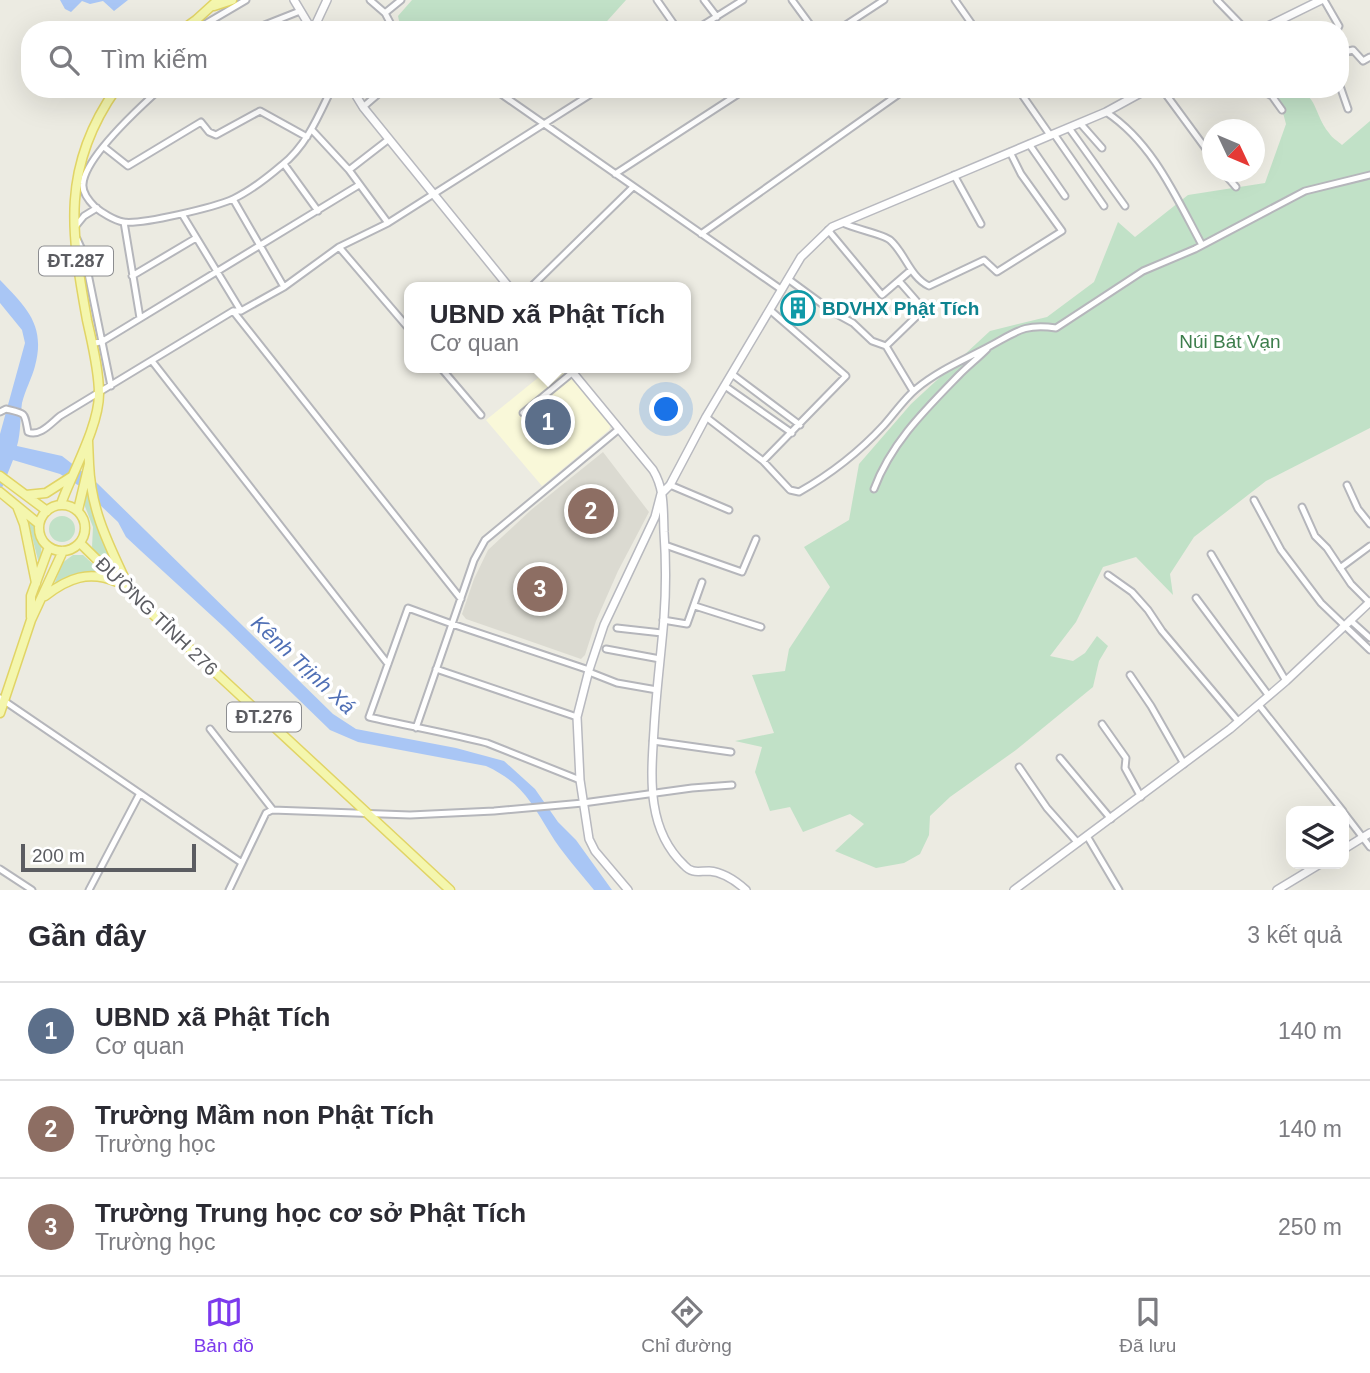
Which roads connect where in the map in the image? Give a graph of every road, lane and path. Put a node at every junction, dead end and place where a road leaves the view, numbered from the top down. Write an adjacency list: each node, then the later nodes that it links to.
1 (232, 0): 15 (main road)
2 (246, 0): 20 (street)
3 (294, 0): 16 (main road)
4 (327, 0): 23 (main road)
5 (370, 0): 17 (street)
6 (401, 0): 17 (street)
7 (657, 0): 25 (street)
8 (704, 0): 18 (street)
9 (743, 0): 18 (street)
10 (792, 0): 27 (street)
11 (884, 0): 28 (street)
12 (955, 0): 29 (street)
13 (1217, 0): 30 (street)
14 (1322, 0): 31 (main road); 32 (street)
15 (216, 3): 19 (main road)
16 (300, 11): 21 (street); 22 (main road)
17 (386, 13): 24 (street)
18 (717, 17): 26 (street)
19 (193, 21)
20 (210, 21)
21 (275, 21)
22 (307, 21)
23 (317, 21)
24 (390, 21)
25 (672, 21)
26 (710, 21)
27 (807, 21)
28 (852, 21)
29 (970, 21)
30 (1237, 21)
31 (1279, 21)
32 (1336, 21)
33 (1349, 51): 34 (street)
34 (1370, 57)
35 (110, 98): 87 (main road, ĐT.287)
36 (150, 98): 62 (street)
37 (327, 98): 56 (street)
38 (358, 98): 49 (main road)
39 (374, 98): 49 (street)
40 (506, 98): 54 (street)
41 (584, 98): 54 (street)
42 (732, 98): 67 (street)
43 (893, 98): 88 (street)
44 (1025, 98): 57 (street)
45 (1132, 98): 52 (main road)
46 (1169, 98): 60 (street)
47 (1273, 98): 51 (street)
48 (1344, 98): 50 (street)
49 (363, 107): 59 (main road)
50 (1348, 109)
51 (1282, 110)
52 (1106, 112): 53 (main road); 90 (street)
53 (1080, 123): 55 (main road); 63 (street)
54 (542, 124): 67 (street); 74 (street)
55 (1069, 128): 57 (main road); 77 (street)
56 (312, 130): 58 (street); 66 (street)
57 (1052, 135): 61 (main road); 78 (street)
58 (307, 137): 62 (street); 65 (street)
59 (389, 139): 66 (street); 74 (main road)
60 (1202, 142)
61 (1029, 144): 64 (main road); 75 (street)
62 (104, 147): 79 (street)
63 (1102, 148)
64 (1010, 152): 68 (main road); 94 (street)
65 (284, 164): 76 (street); 80 (street)
66 (349, 170): 71 (street)
67 (615, 174): 72 (street)
68 (954, 175): 84 (main road); 85 (street)
69 (1370, 175): 90 (street)
70 (1232, 182): 73 (street)
71 (359, 185): 80 (street); 83 (street)
72 (633, 187): 88 (street); 99 (street)
73 (1236, 187)
74 (435, 193): 83 (street); 98 (main road)
75 (1065, 196)
76 (233, 199): 81 (street); 91 (street)
77 (1125, 205)
78 (1104, 206)
79 (97, 208): 82 (street); 87 (street)
80 (318, 211): 91 (street)
81 (182, 214): 82 (street); 89 (street)
82 (124, 222): 95 (street)
83 (388, 223): 92 (street)
84 (843, 223): 86 (main road); 94 (street)
85 (981, 224)
86 (828, 230): 96 (main road); 97 (street)
87 (74, 232): 109 (street); 110 (main road, ĐT.287)
88 (701, 234): 101 (street)
89 (196, 238): 93 (street); 95 (street)
90 (1202, 245): 112 (street)
91 (259, 246): 93 (street); 100 (street)
92 (339, 247): 100 (street); 108 (street)
93 (218, 270): 103 (street); 107 (street)
94 (911, 270): 97 (street)
95 (132, 276): 107 (street)
96 (788, 279): 101 (main road); 111 (street)
97 (899, 281): 105 (street)
98 (505, 282)
99 (536, 282)
100 (284, 287): 103 (street)
101 (782, 290): 102 (main road)
102 (770, 310): 117 (main road); 126 (street)
103 (241, 311): 104 (street)
104 (233, 312): 113 (street); 163 (street)
105 (926, 312)
106 (918, 315): 111 (street)
107 (140, 318): 109 (street)
108 (404, 323)
109 (103, 341): 110 (street); 118 (street)
110 (92, 344): 121 (main road, ĐT.287)
111 (886, 346): 120 (street)
112 (989, 346): 120 (street); 136 (street)
113 (152, 361): 118 (street); 178 (street)
114 (445, 373): 124 (street)
115 (568, 373): 123 (street)
116 (573, 373): 127 (main road)
117 (732, 374): 119 (main road); 126 (street)
118 (111, 386): 121 (street)
119 (725, 386): 125 (main road); 128 (street)
120 (913, 391): 130 (street)
121 (99, 395): 122 (street); 129 (main road, ĐT.287)
122 (3, 411)
123 (523, 413)
124 (481, 415)
125 (706, 417): 130 (street); 134 (main road)
126 (800, 425): 128 (street)
127 (619, 429): 138 (main road); 163 (street)
128 (792, 433): 130 (street)
129 (87, 438): 131 (main road, ĐT.287); 133 (main road, ĐT.287)
130 (763, 461)
131 (89, 464): 144 (main road, ĐT.287); 161 (main road)
132 (0, 476): 139 (main road)
133 (71, 477): 139 (main road); 141 (main road, ĐT.287)
134 (670, 485): 138 (main road); 145 (street)
135 (1347, 485): 148 (street)
136 (874, 489)
137 (0, 492): 142 (main road)
138 (663, 492): 151 (main road); 180 (main road)
139 (23, 495): 146 (main road)
140 (1254, 500): 169 (street)
141 (61, 505): 144 (main road); 146 (main road)
142 (17, 506): 147 (main road); 159 (main road)
143 (1301, 507): 156 (street)
144 (78, 510): 150 (main road)
145 (729, 510)
146 (47, 511): 147 (main road)
147 (40, 524): 153 (main road)
148 (1370, 524)
149 (755, 540): 151 (street)
150 (80, 542): 154 (main road); 160 (main road, ĐƯỜNG TỈNH 276 / ĐT.276)
151 (665, 545): 168 (main road)
152 (1370, 546): 156 (street)
153 (49, 547): 154 (main road); 159 (main road)
154 (63, 551): 162 (main road)
155 (1211, 554): 182 (street)
156 (1340, 568): 165 (street)
157 (1108, 575): 189 (street)
158 (702, 582): 166 (street)
159 (36, 583): 167 (main road)
160 (121, 584): 161 (main road, ĐƯỜNG TỈNH 276 / ĐT.276); 162 (main road)
161 (132, 594): 206 (main road, ĐƯỜNG TỈNH 276 / ĐT.276)
162 (43, 598): 167 (main road)
163 (461, 598): 170 (street)
164 (1196, 598): 184 (street)
165 (1370, 602): 169 (main road)
166 (695, 606): 168 (street); 171 (street)
167 (31, 620): 185 (main road)
168 (663, 620): 173 (main road)
169 (1347, 623): 174 (street); 176 (street); 182 (main road)
170 (452, 624): 178 (street); 179 (street); 180 (street)
171 (761, 627)
172 (617, 628): 173 (street)
173 (662, 633): 177 (main road)
174 (1370, 638)
175 (606, 649): 177 (street)
176 (1370, 650)
177 (660, 659): 183 (main road)
178 (388, 664): 191 (street)
179 (436, 669): 188 (street); 191 (street)
180 (589, 671): 183 (street); 188 (main road)
181 (1130, 675): 196 (street)
182 (1286, 681): 184 (main road)
183 (657, 690): 193 (main road)
184 (1269, 696): 186 (main road)
185 (2, 700): 187 (main road); 201 (street)
186 (1259, 705): 189 (main road); 204 (street)
187 (0, 713)
188 (577, 718): 198 (main road)
189 (1238, 721): 196 (main road)
190 (1102, 724): 202 (street)
191 (416, 728): 198 (street)
192 (210, 729): 205 (street)
193 (653, 741): 194 (street); 200 (main road)
194 (731, 752)
195 (1060, 758): 208 (street)
196 (1184, 764): 202 (main road)
197 (1019, 767): 211 (street)
198 (580, 780): 203 (main road)
199 (732, 785): 200 (street)
200 (652, 793): 203 (street); 222 (main road)
201 (139, 795): 214 (street); 218 (street)
202 (1141, 796): 208 (main road)
203 (583, 803): 206 (street); 221 (main road)
204 (1338, 806)
205 (273, 810): 206 (street); 214 (street)
206 (366, 811): 220 (main road, ĐƯỜNG TỈNH 276 / ĐT.276)
207 (1349, 818): 209 (street)
208 (1111, 819): 210 (main road)
209 (1366, 835): 212 (main road); 213 (street)
210 (1087, 836): 211 (main road); 224 (street)
211 (1078, 843): 223 (main road)
212 (1349, 846)
213 (1370, 847)
214 (242, 863): 219 (street)
215 (0, 869): 217 (street)
216 (1312, 869): 225 (main road)
217 (32, 890)
218 (89, 890)
219 (229, 890)
220 (450, 890)
221 (628, 890)
222 (746, 890)
223 (1014, 890)
224 (1119, 890)
225 (1277, 890)

